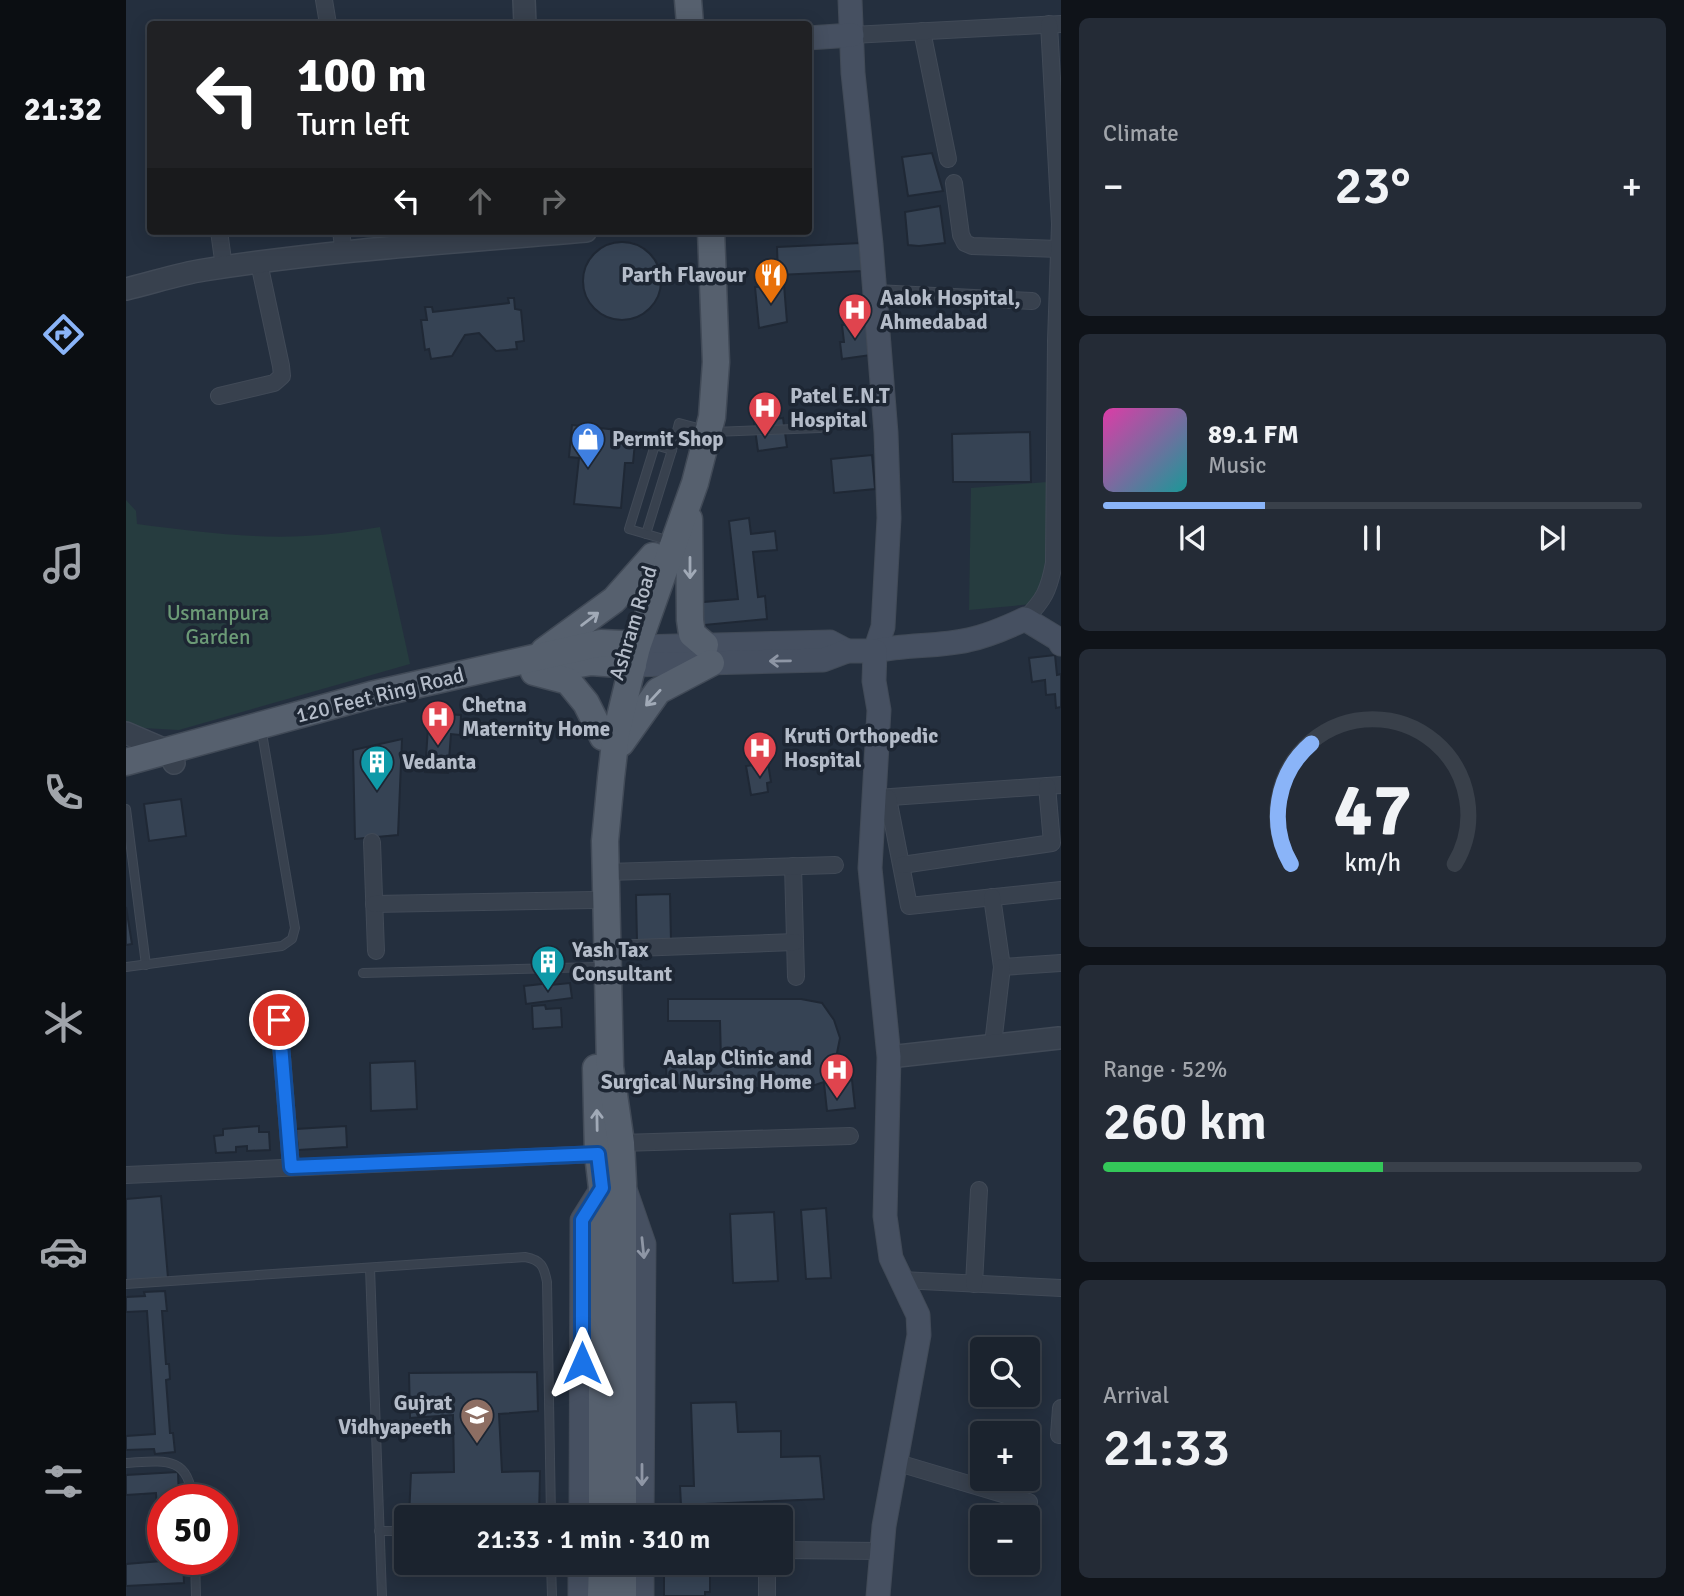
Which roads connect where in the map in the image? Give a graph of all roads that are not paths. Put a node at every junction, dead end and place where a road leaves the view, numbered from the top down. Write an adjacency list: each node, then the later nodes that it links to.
1 (324, 0): 6 (street)
2 (524, 0): 7 (street)
3 (688, 0): 8 (main road)
4 (703, 0): 9 (main road)
5 (850, 0): 12 (main road)
6 (328, 21)
7 (525, 21)
8 (690, 21)
9 (704, 21)
10 (1055, 24): 11 (street); 21 (street)
11 (922, 31): 12 (street); 14 (street)
12 (852, 35): 13 (main road); 26 (main road)
13 (812, 38)
14 (948, 159)
15 (954, 183): 21 (street)
16 (220, 235): 24 (street)
17 (342, 235): 22 (street)
18 (514, 235): 22 (street)
19 (697, 235): 30 (main road, Ashram Road)
20 (711, 235): 30 (main road, Ashram Road)
21 (1059, 249): 34 (street)
22 (344, 254): 23 (street)
23 (258, 263): 24 (street); 28 (street)
24 (224, 267): 25 (street)
25 (126, 289)
26 (876, 293): 27 (street); 36 (main road)
27 (1032, 301)
28 (219, 396)
29 (820, 428): 30 (lane)
30 (701, 430): 31 (lane); 32 (main road, Ashram Road); 33 (main road, Ashram Road)
31 (672, 450): 33 (lane); 33 (lane)
32 (688, 499): 37 (main road, one-way to 37); 38 (main road, Ashram Road)
33 (653, 542): 38 (main road, Ashram Road); 39 (main road, one-way to 33)
34 (1025, 619): 35 (main road); 36 (main road)
35 (1061, 644)
36 (875, 651): 37 (main road); 47 (main road)
37 (708, 654): 38 (main road); 42 (main road, one-way to 42)
38 (628, 655): 39 (main road, 120 Feet Ring Road); 42 (main road, Ashram Road)
39 (534, 665): 41 (main road, 120 Feet Ring Road); 42 (main road); 43 (main road, 120 Feet Ring Road)
40 (126, 733): 43 (street)
41 (263, 739): 43 (main road, 120 Feet Ring Road); 62 (lane)
42 (608, 746): 53 (main road, Ashram Road); 56 (main road, Ashram Road)
43 (171, 757): 44 (main road, 120 Feet Ring Road); 45 (main road, 120 Feet Ring Road)
44 (126, 762)
45 (126, 776)
46 (1054, 785): 47 (street); 51 (street)
47 (881, 798): 51 (street); 70 (main road)
48 (126, 809): 62 (lane)
49 (373, 842): 57 (street)
50 (835, 865): 52 (street)
51 (902, 865): 55 (street)
52 (793, 866): 53 (street); 58 (street)
53 (607, 872): 60 (main road, Ashram Road)
54 (1061, 890): 55 (street)
55 (992, 897): 64 (street)
56 (594, 900): 57 (street); 60 (main road, Ashram Road)
57 (374, 904): 59 (street)
58 (795, 942): 60 (street); 66 (street)
59 (376, 951)
60 (601, 958): 65 (lane); 72 (main road, Ashram Road)
61 (1061, 963): 64 (street)
62 (146, 965): 63 (lane)
63 (126, 967)
64 (1002, 967): 69 (street)
65 (363, 973)
66 (796, 977)
67 (279, 1020): 73 (street)
68 (1059, 1038): 69 (street)
69 (992, 1044): 70 (street)
70 (888, 1056): 79 (main road)
71 (850, 1136): 72 (street)
72 (610, 1148): 73 (street); 75 (main road, Ashram Road)
73 (291, 1167): 74 (street)
74 (126, 1175)
75 (612, 1185): 77 (main road, Ashram Road); 90 (main road); 93 (main road, one-way to 93)
76 (979, 1190): 81 (street)
77 (613, 1238): 91 (main road); 92 (main road)
78 (370, 1268): 80 (lane); 89 (lane); 94 (lane)
79 (901, 1280): 81 (street); 85 (main road)
80 (126, 1284)
81 (974, 1284): 82 (street)
82 (1061, 1288)
83 (1061, 1408): 84 (street)
84 (1059, 1435)
85 (895, 1462): 88 (street); 97 (main road)
86 (126, 1463): 87 (lane)
87 (191, 1484)
88 (1028, 1502)
89 (551, 1505)
90 (581, 1505)
91 (602, 1505)
92 (623, 1505)
93 (642, 1505)
94 (379, 1531): 95 (lane); 106 (lane)
95 (394, 1531)
96 (793, 1550): 97 (street)
97 (881, 1551): 113 (main road)
98 (196, 1575): 105 (lane)
99 (551, 1575): 107 (lane)
100 (580, 1575): 108 (main road)
101 (602, 1575): 109 (main road)
102 (623, 1575): 110 (main road)
103 (642, 1575): 111 (main road)
104 (767, 1575): 112 (street)
105 (197, 1596)
106 (382, 1596)
107 (552, 1596)
108 (580, 1596)
109 (601, 1596)
110 (623, 1596)
111 (642, 1596)
112 (767, 1596)
113 (878, 1596)

